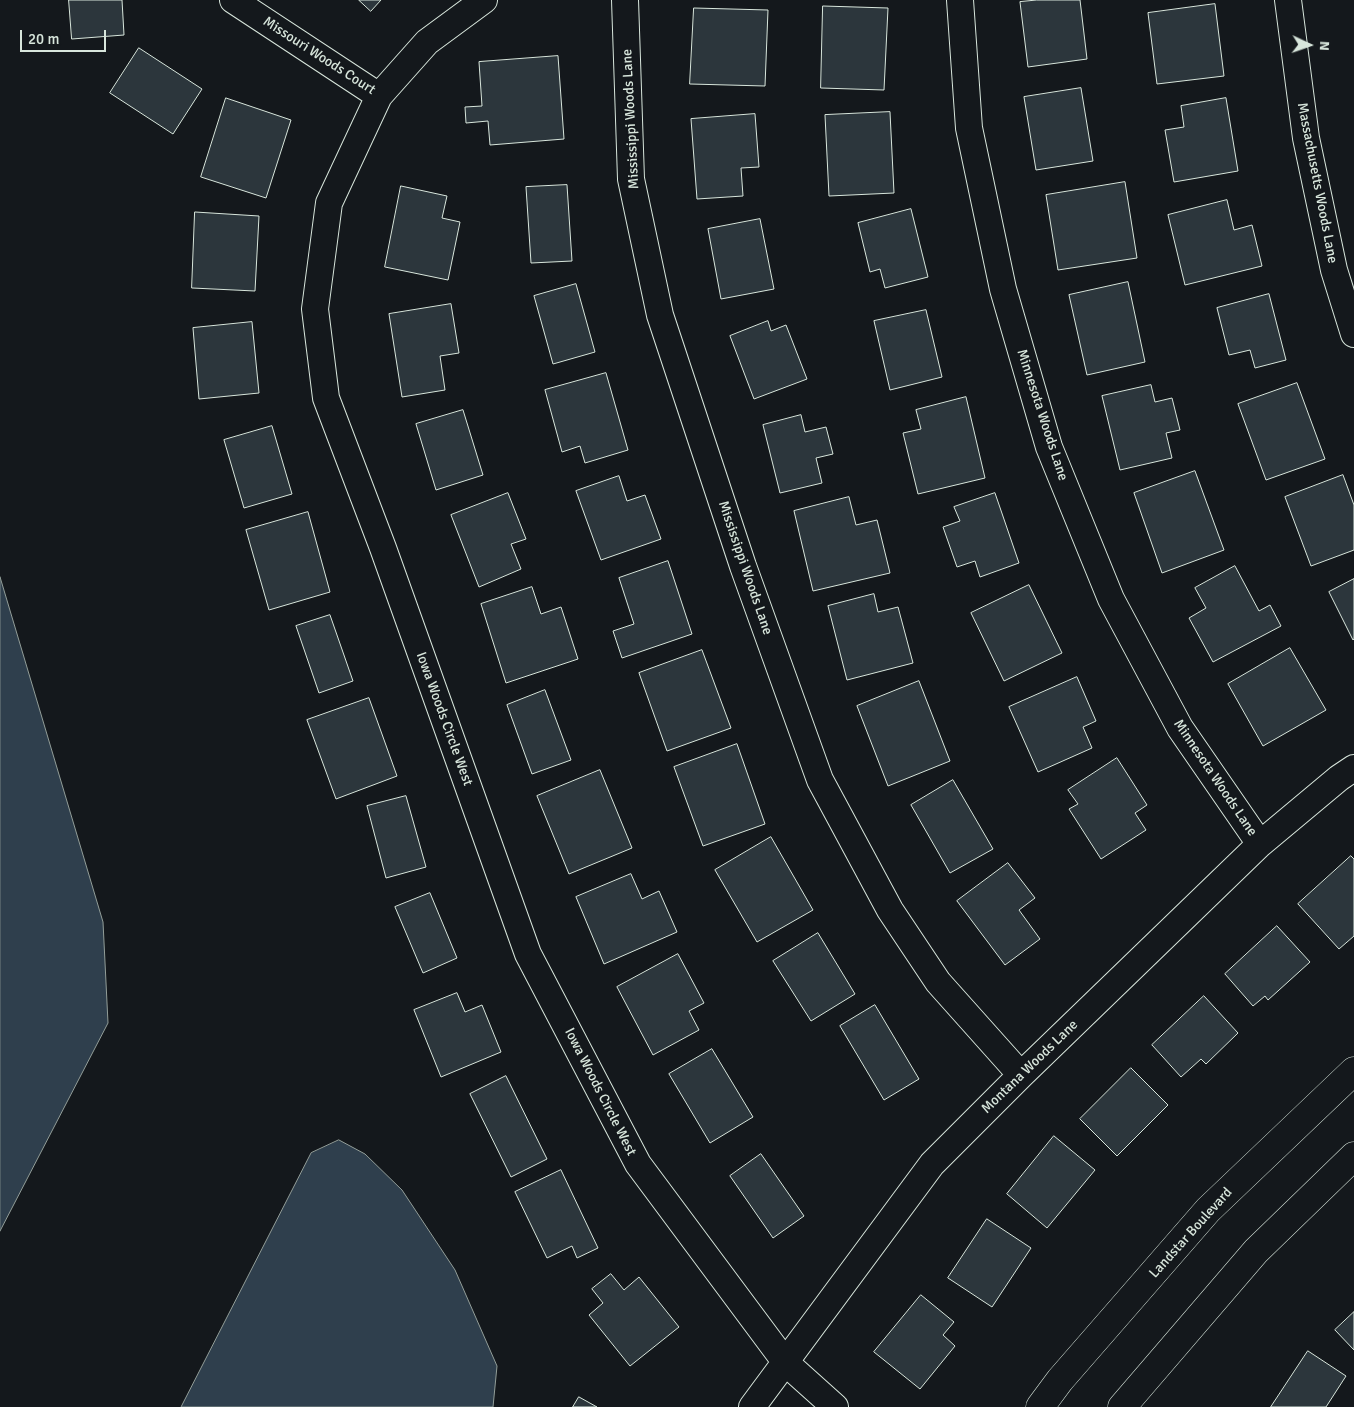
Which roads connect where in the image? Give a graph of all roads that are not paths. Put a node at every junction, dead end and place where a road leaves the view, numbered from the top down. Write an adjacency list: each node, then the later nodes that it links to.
1 (233, 0): 6 (street, Missouri Woods Court)
2 (484, 0): 6 (street, Iowa Woods Circle West)
3 (625, 0): 11 (street, Mississippi Woods Lane)
4 (960, 0): 9 (street, Minnesota Woods Lane)
5 (1288, 0): 7 (street, Massachusetts Woods Lane)
6 (379, 96): 13 (street, Iowa Woods Circle West)
7 (1354, 334)
8 (1354, 768): 9 (street, Montana Woods Lane)
9 (1260, 844): 11 (street, Montana Woods Lane)
10 (1354, 1071): 16 (street, Landstar Boulevard)
11 (1021, 1075): 13 (street, Montana Woods Lane)
12 (1354, 1156): 17 (street)
13 (786, 1363): 14 (street, Montana Woods Lane); 15 (street, Iowa Woods Circle West)
14 (752, 1407)
15 (835, 1407)
16 (1040, 1407)
17 (1122, 1407)

